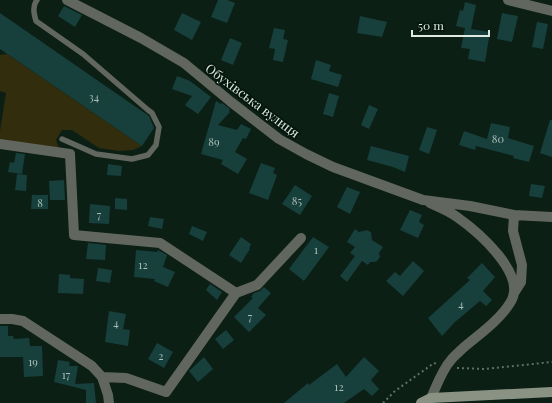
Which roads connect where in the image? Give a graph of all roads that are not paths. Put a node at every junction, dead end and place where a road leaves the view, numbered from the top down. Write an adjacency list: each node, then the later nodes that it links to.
1 (37, 0): 6 (lane)
2 (67, 0): 9 (street, Обухівська вулиця)
3 (508, 0): 4 (street)
4 (552, 11)
5 (62, 139): 6 (lane)
6 (73, 143): 8 (lane)
7 (0, 144): 8 (street)
8 (70, 154): 14 (street)
9 (423, 200): 10 (street, Обухівська вулиця); 13 (street)
10 (514, 215): 11 (street, Обухівська вулиця); 13 (street)
11 (552, 216)
12 (301, 238): 14 (street)
13 (514, 293): 18 (street)
14 (236, 294): 16 (street)
15 (0, 319): 16 (street)
16 (102, 377): 20 (street)
17 (552, 392): 19 (street)
18 (431, 398): 19 (street); 21 (street)
19 (481, 399)
20 (109, 403)
21 (421, 403)

